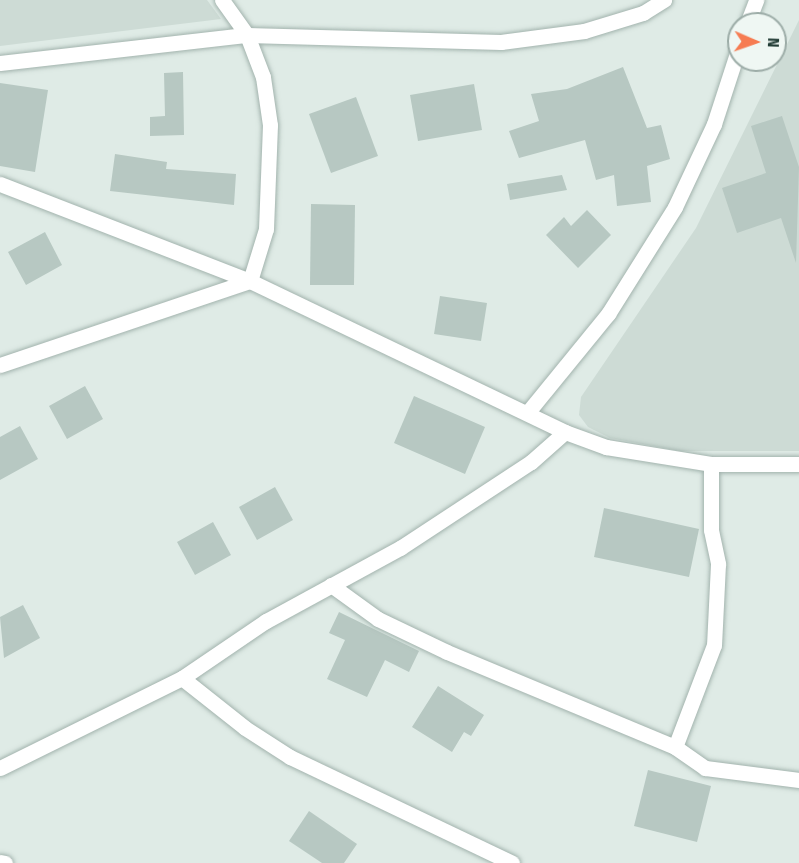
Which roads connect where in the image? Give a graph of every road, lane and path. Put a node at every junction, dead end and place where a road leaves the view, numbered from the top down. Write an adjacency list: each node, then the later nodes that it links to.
1 (222, 0): 3 (street)
2 (664, 0): 3 (street)
3 (247, 35): 4 (street); 7 (street)
4 (0, 63)
5 (731, 72): 9 (street)
6 (0, 184): 7 (street)
7 (250, 281): 8 (street); 9 (street)
8 (0, 365)
9 (528, 412): 10 (street)
10 (565, 432): 11 (street); 13 (street)
11 (711, 464): 12 (street); 15 (street)
12 (799, 464)
13 (331, 585): 14 (street); 15 (street)
14 (182, 678): 16 (street); 20 (street)
15 (675, 747): 17 (street)
16 (0, 768)
17 (799, 780)
18 (0, 862): 19 (street)
19 (5, 863)
20 (512, 863)

